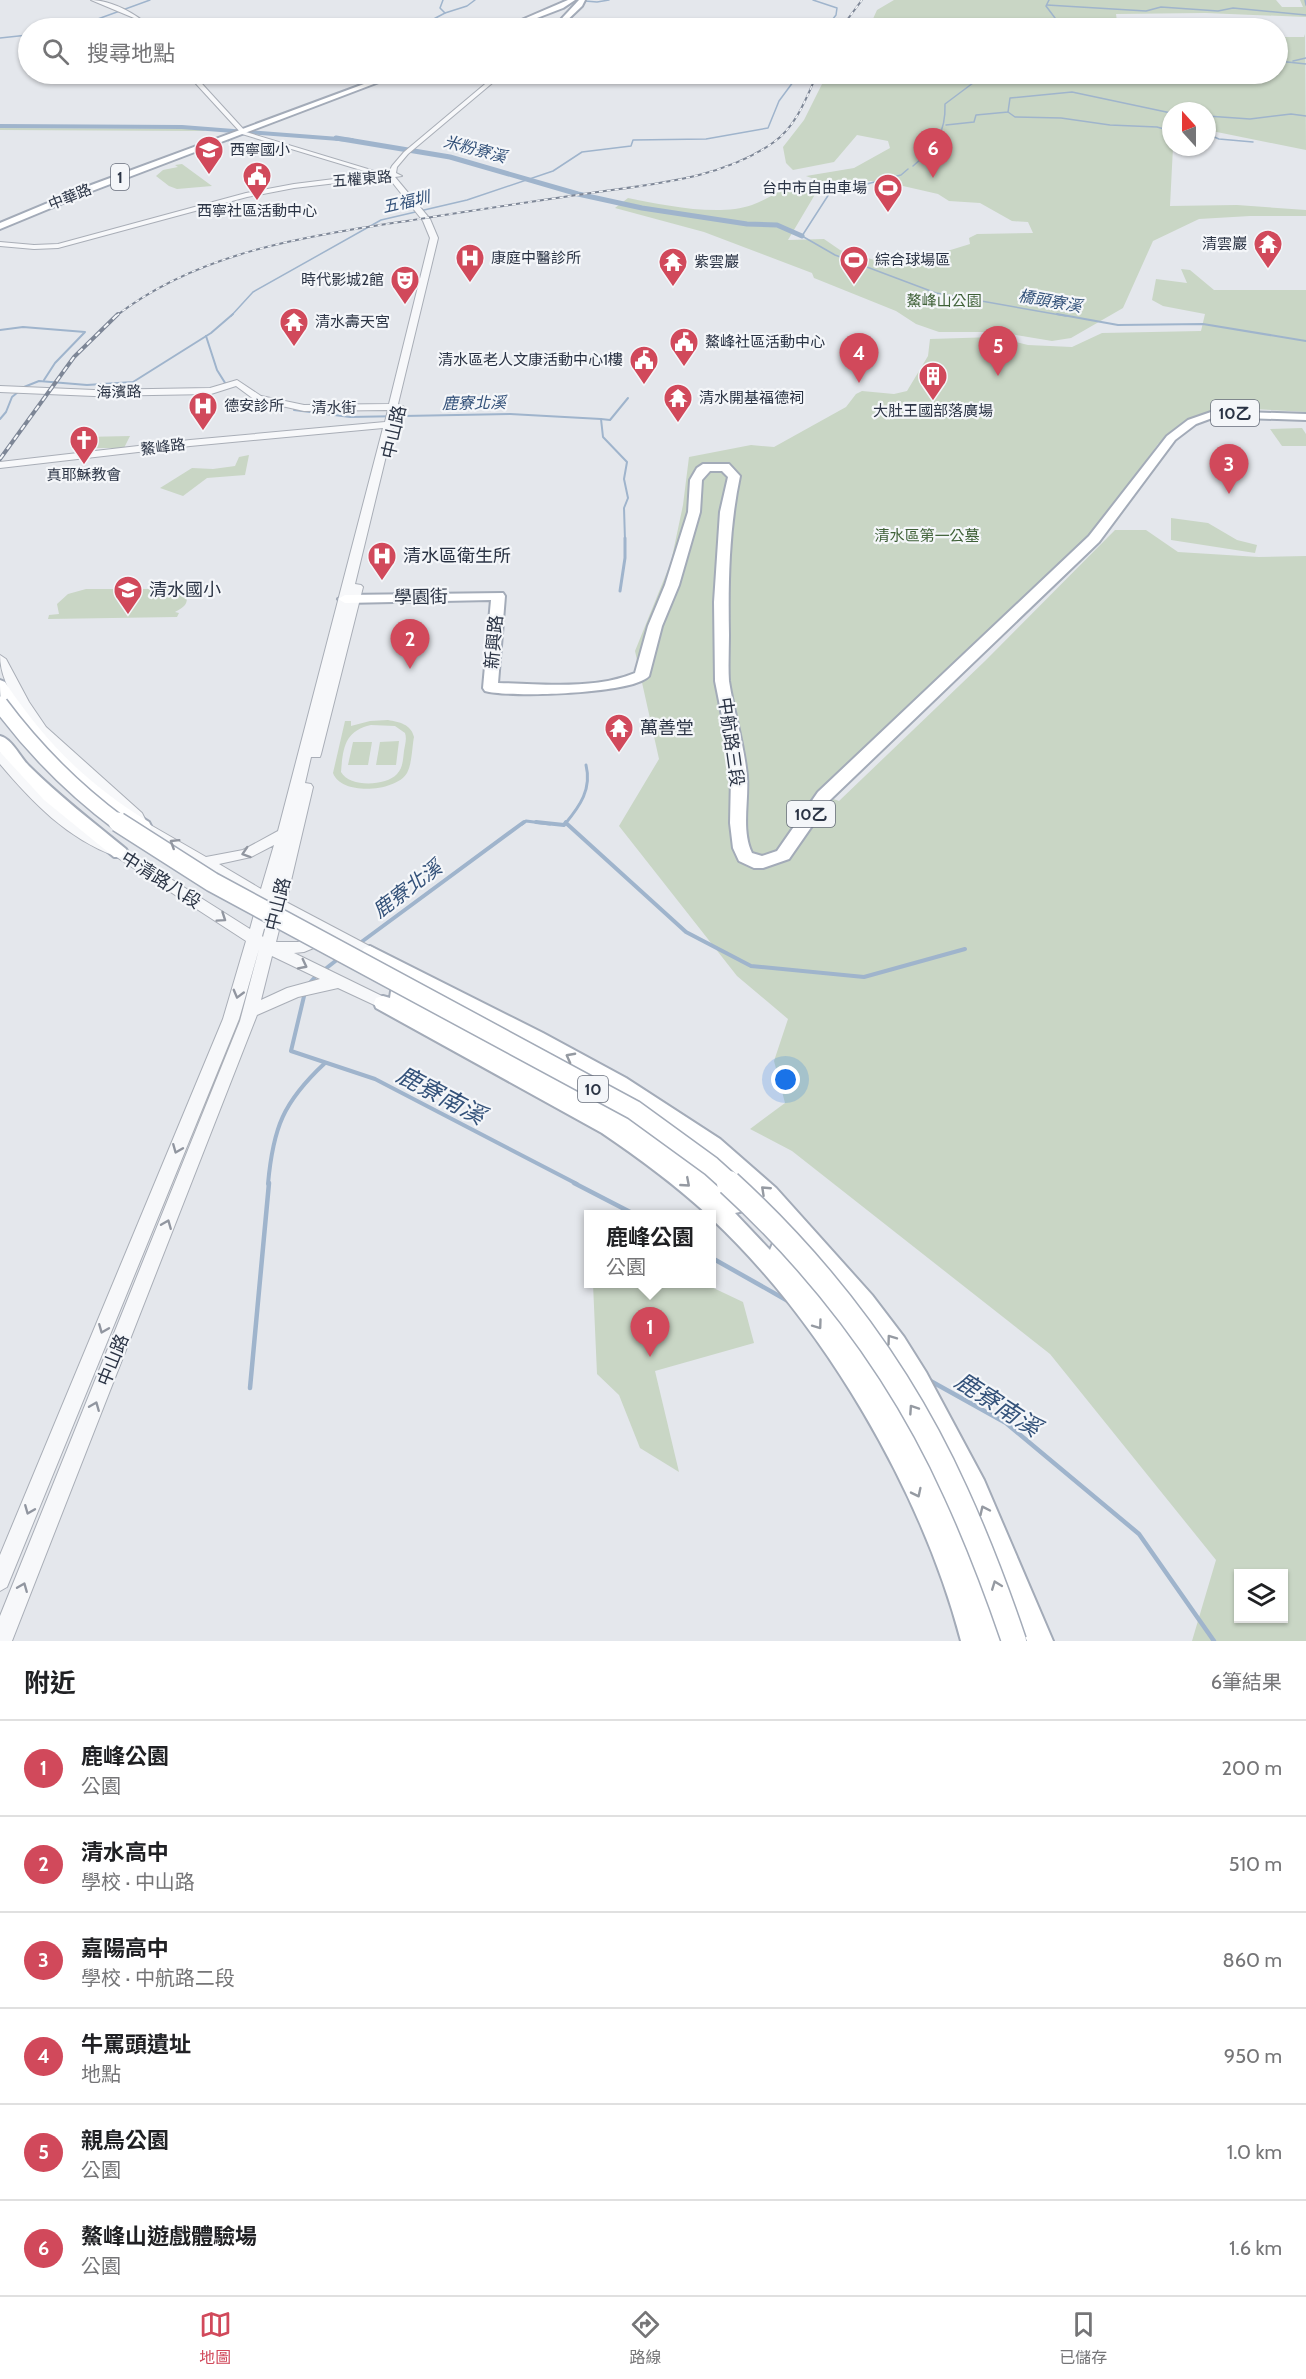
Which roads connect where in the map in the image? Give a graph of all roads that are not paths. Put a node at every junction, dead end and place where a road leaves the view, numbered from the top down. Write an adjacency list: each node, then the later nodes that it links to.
1 (94, 0): 4 (street)
2 (572, 0): 5 (main road)
3 (581, 0): 6 (main road); 7 (main road)
4 (137, 18)
5 (540, 18)
6 (544, 18)
7 (566, 18)
8 (198, 84): 14 (street)
9 (360, 84): 14 (main road, 中華路 / 1)
10 (370, 84): 14 (main road, 1)
11 (489, 84): 13 (street)
12 (494, 84): 13 (street)
13 (453, 117): 15 (street)
14 (241, 130): 15 (street); 16 (main road, 中華路 / 1); 17 (main road, 中華路 / 1)
15 (394, 176): 18 (street, 五權東路); 21 (street, 中山路)
16 (0, 221)
17 (0, 226)
18 (0, 245)
19 (237, 383): 20 (street, 海濱路); 21 (street, 清水街)
20 (0, 389)
21 (396, 407): 23 (street, 中山路)
22 (1306, 417): 29 (main road, 中航路三段 / 10乙)
23 (393, 424): 24 (street, 鰲峰路); 26 (street, 中山路)
24 (0, 465)
25 (498, 596): 26 (main road, 學園街 / 10乙); 29 (main road, 新興路 / 10乙)
26 (350, 598): 35 (street, 中山路); 38 (street, 中山路)
27 (0, 658): 34 (street, 中清路八段)
28 (0, 685): 34 (main road)
29 (490, 688)
30 (0, 704): 52 (main road, 10, one-way to 30, bridge)
31 (0, 725): 51 (main road, 10)
32 (0, 741): 36 (main road)
33 (0, 756): 36 (street, 中清路八段)
34 (143, 826): 37 (street, 中清路八段, one-way to 34)
35 (284, 834): 37 (street, one-way to 37); 38 (street, 中山路)
36 (120, 853): 40 (street, 中清路八段, one-way to 40)
37 (204, 862): 38 (street, 中清路八段)
38 (272, 900): 39 (street, 中清路八段); 40 (street, 中山路); 41 (street, 中山路)
39 (328, 932): 41 (street); 42 (street, 中清路八段)
40 (253, 939): 41 (street, 中清路八段); 48 (street, 中山路, one-way to 48)
41 (267, 947): 43 (street, 中清路八段, one-way to 43); 45 (street, 中山路)
42 (370, 953): 53 (main road, one-way to 42)
43 (338, 982): 44 (street, 中清路八段); 45 (street)
44 (383, 1003): 46 (main road, one-way to 46)
45 (250, 1012): 49 (street, 中山路, one-way to 45)
46 (714, 1210)
47 (716, 1211): 50 (main road, one-way to 50)
48 (0, 1580)
49 (1, 1641)
50 (974, 1641)
51 (997, 1641)
52 (1014, 1641)
53 (1040, 1641)

